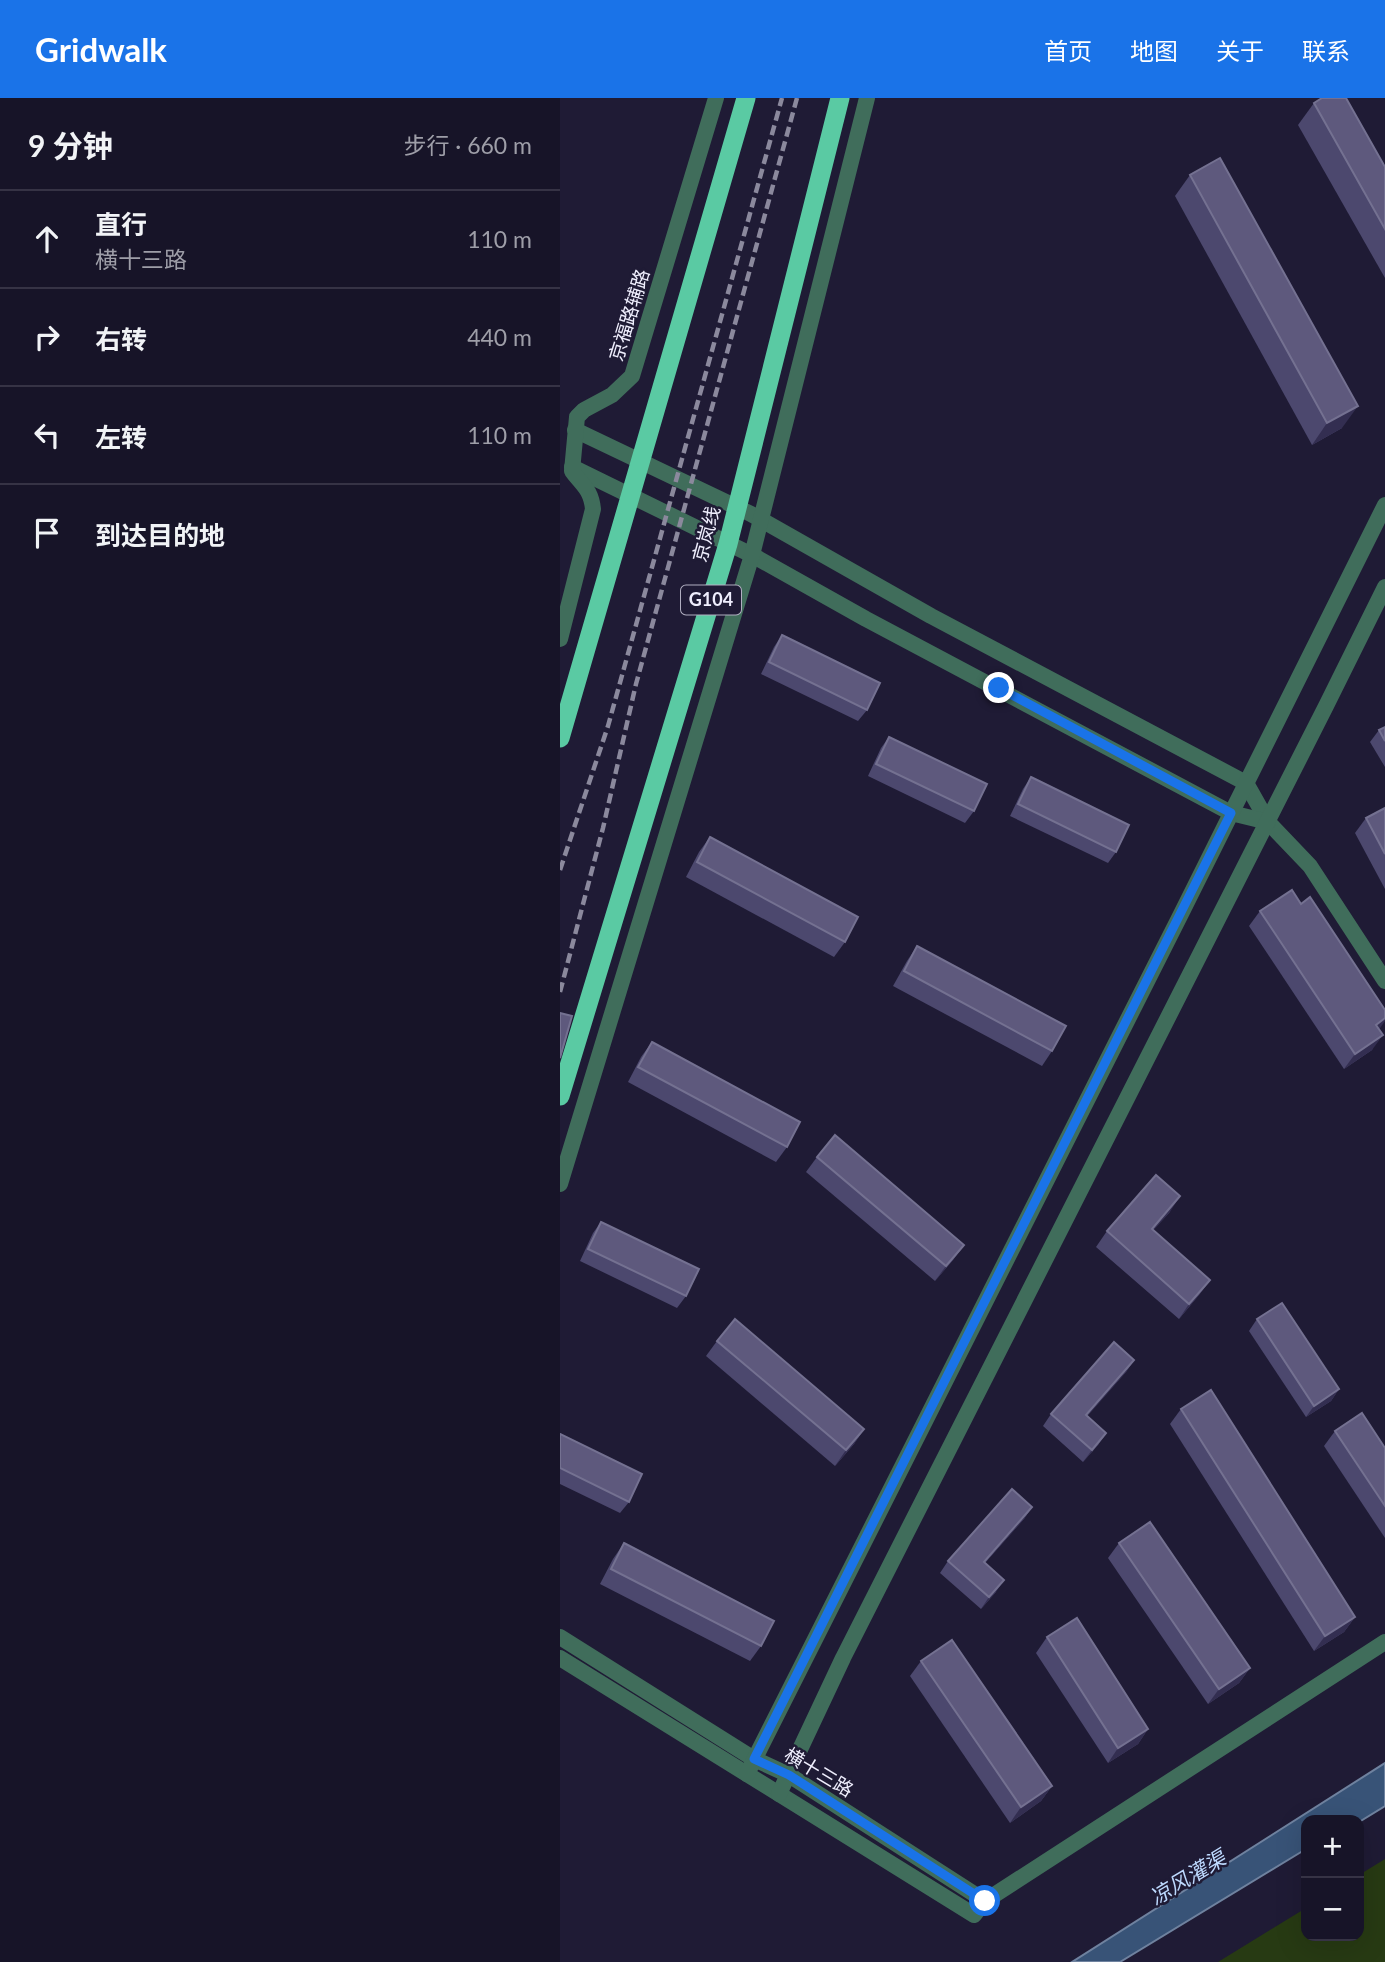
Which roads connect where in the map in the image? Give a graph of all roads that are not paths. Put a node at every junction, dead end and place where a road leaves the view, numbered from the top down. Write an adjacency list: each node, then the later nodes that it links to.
1 (716, 98): 5 (street, 京福路辅路)
2 (746, 98): 6 (highway)
3 (840, 98): 10 (highway, 京岚线 / G104)
4 (867, 98): 11 (street)
5 (575, 430): 6 (street); 7 (street)
6 (642, 460): 8 (highway); 10 (street)
7 (572, 467): 8 (street); 15 (street)
8 (631, 498): 12 (street); 16 (highway)
9 (1385, 505): 17 (street)
10 (737, 506): 11 (street); 12 (highway, 京岚线 / G104)
11 (762, 520): 13 (street); 17 (street)
12 (728, 544): 13 (street); 21 (highway, 京岚线 / G104)
13 (752, 555): 18 (street); 22 (street)
14 (1385, 587): 19 (street)
15 (560, 639)
16 (560, 738)
17 (1246, 783): 18 (street); 19 (street)
18 (1231, 813): 19 (street); 26 (street)
19 (1268, 822): 20 (street); 28 (street)
20 (1385, 981)
21 (560, 1096)
22 (560, 1184)
23 (560, 1637): 26 (street, 横十三路)
24 (1385, 1642): 30 (street)
25 (560, 1658): 27 (street, 横十三路)
26 (754, 1759): 27 (street); 28 (street, 横十三路)
27 (747, 1774): 29 (street, 横十三路)
28 (789, 1775): 29 (street); 30 (street, 横十三路)
29 (779, 1794): 30 (street, 横十三路)
30 (985, 1901)

